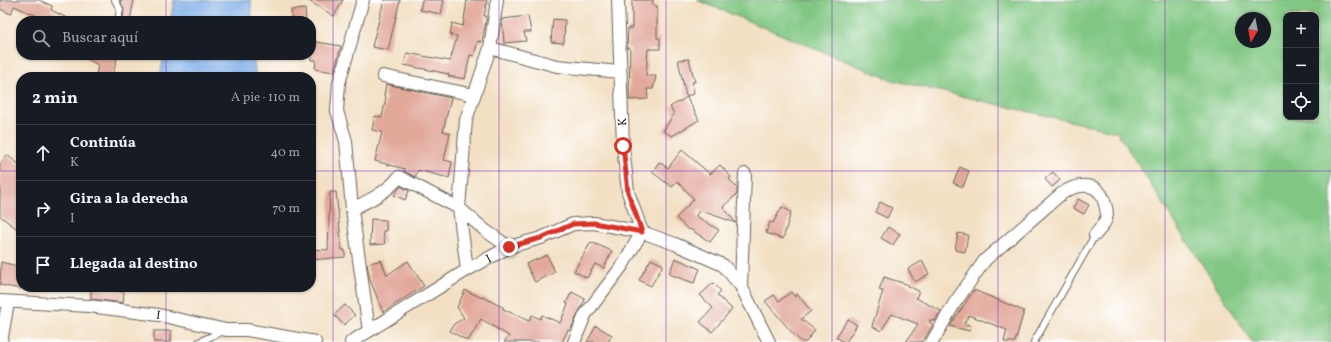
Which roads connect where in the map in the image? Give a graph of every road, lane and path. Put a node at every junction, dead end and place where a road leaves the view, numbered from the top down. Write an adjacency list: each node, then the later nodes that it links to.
1 (115, 0): 5 (lane)
2 (363, 0): 12 (street)
3 (497, 0): 6 (street)
4 (618, 0): 7 (street, K)
5 (119, 16)
6 (490, 48): 7 (street); 9 (street)
7 (620, 72): 13 (street, K)
8 (383, 76): 9 (street)
9 (474, 95): 11 (street)
10 (745, 174): 17 (street)
11 (459, 208): 12 (street); 15 (street); 16 (street)
12 (352, 209): 20 (street)
13 (642, 232): 15 (street, I); 17 (street, I); 26 (street)
14 (1095, 235): 28 (street); 29 (lane)
15 (509, 247): 16 (street, I)
16 (467, 270): 20 (street, I)
17 (741, 286): 27 (street)
18 (4, 302): 19 (street, I); 22 (street)
19 (226, 330): 21 (street, I); 23 (lane)
20 (369, 331): 25 (street, I)
21 (282, 339): 24 (street, I)
22 (1, 342)
23 (199, 342)
24 (315, 342)
25 (351, 342)
26 (574, 342)
27 (769, 342)
28 (932, 342)
29 (1034, 342)

